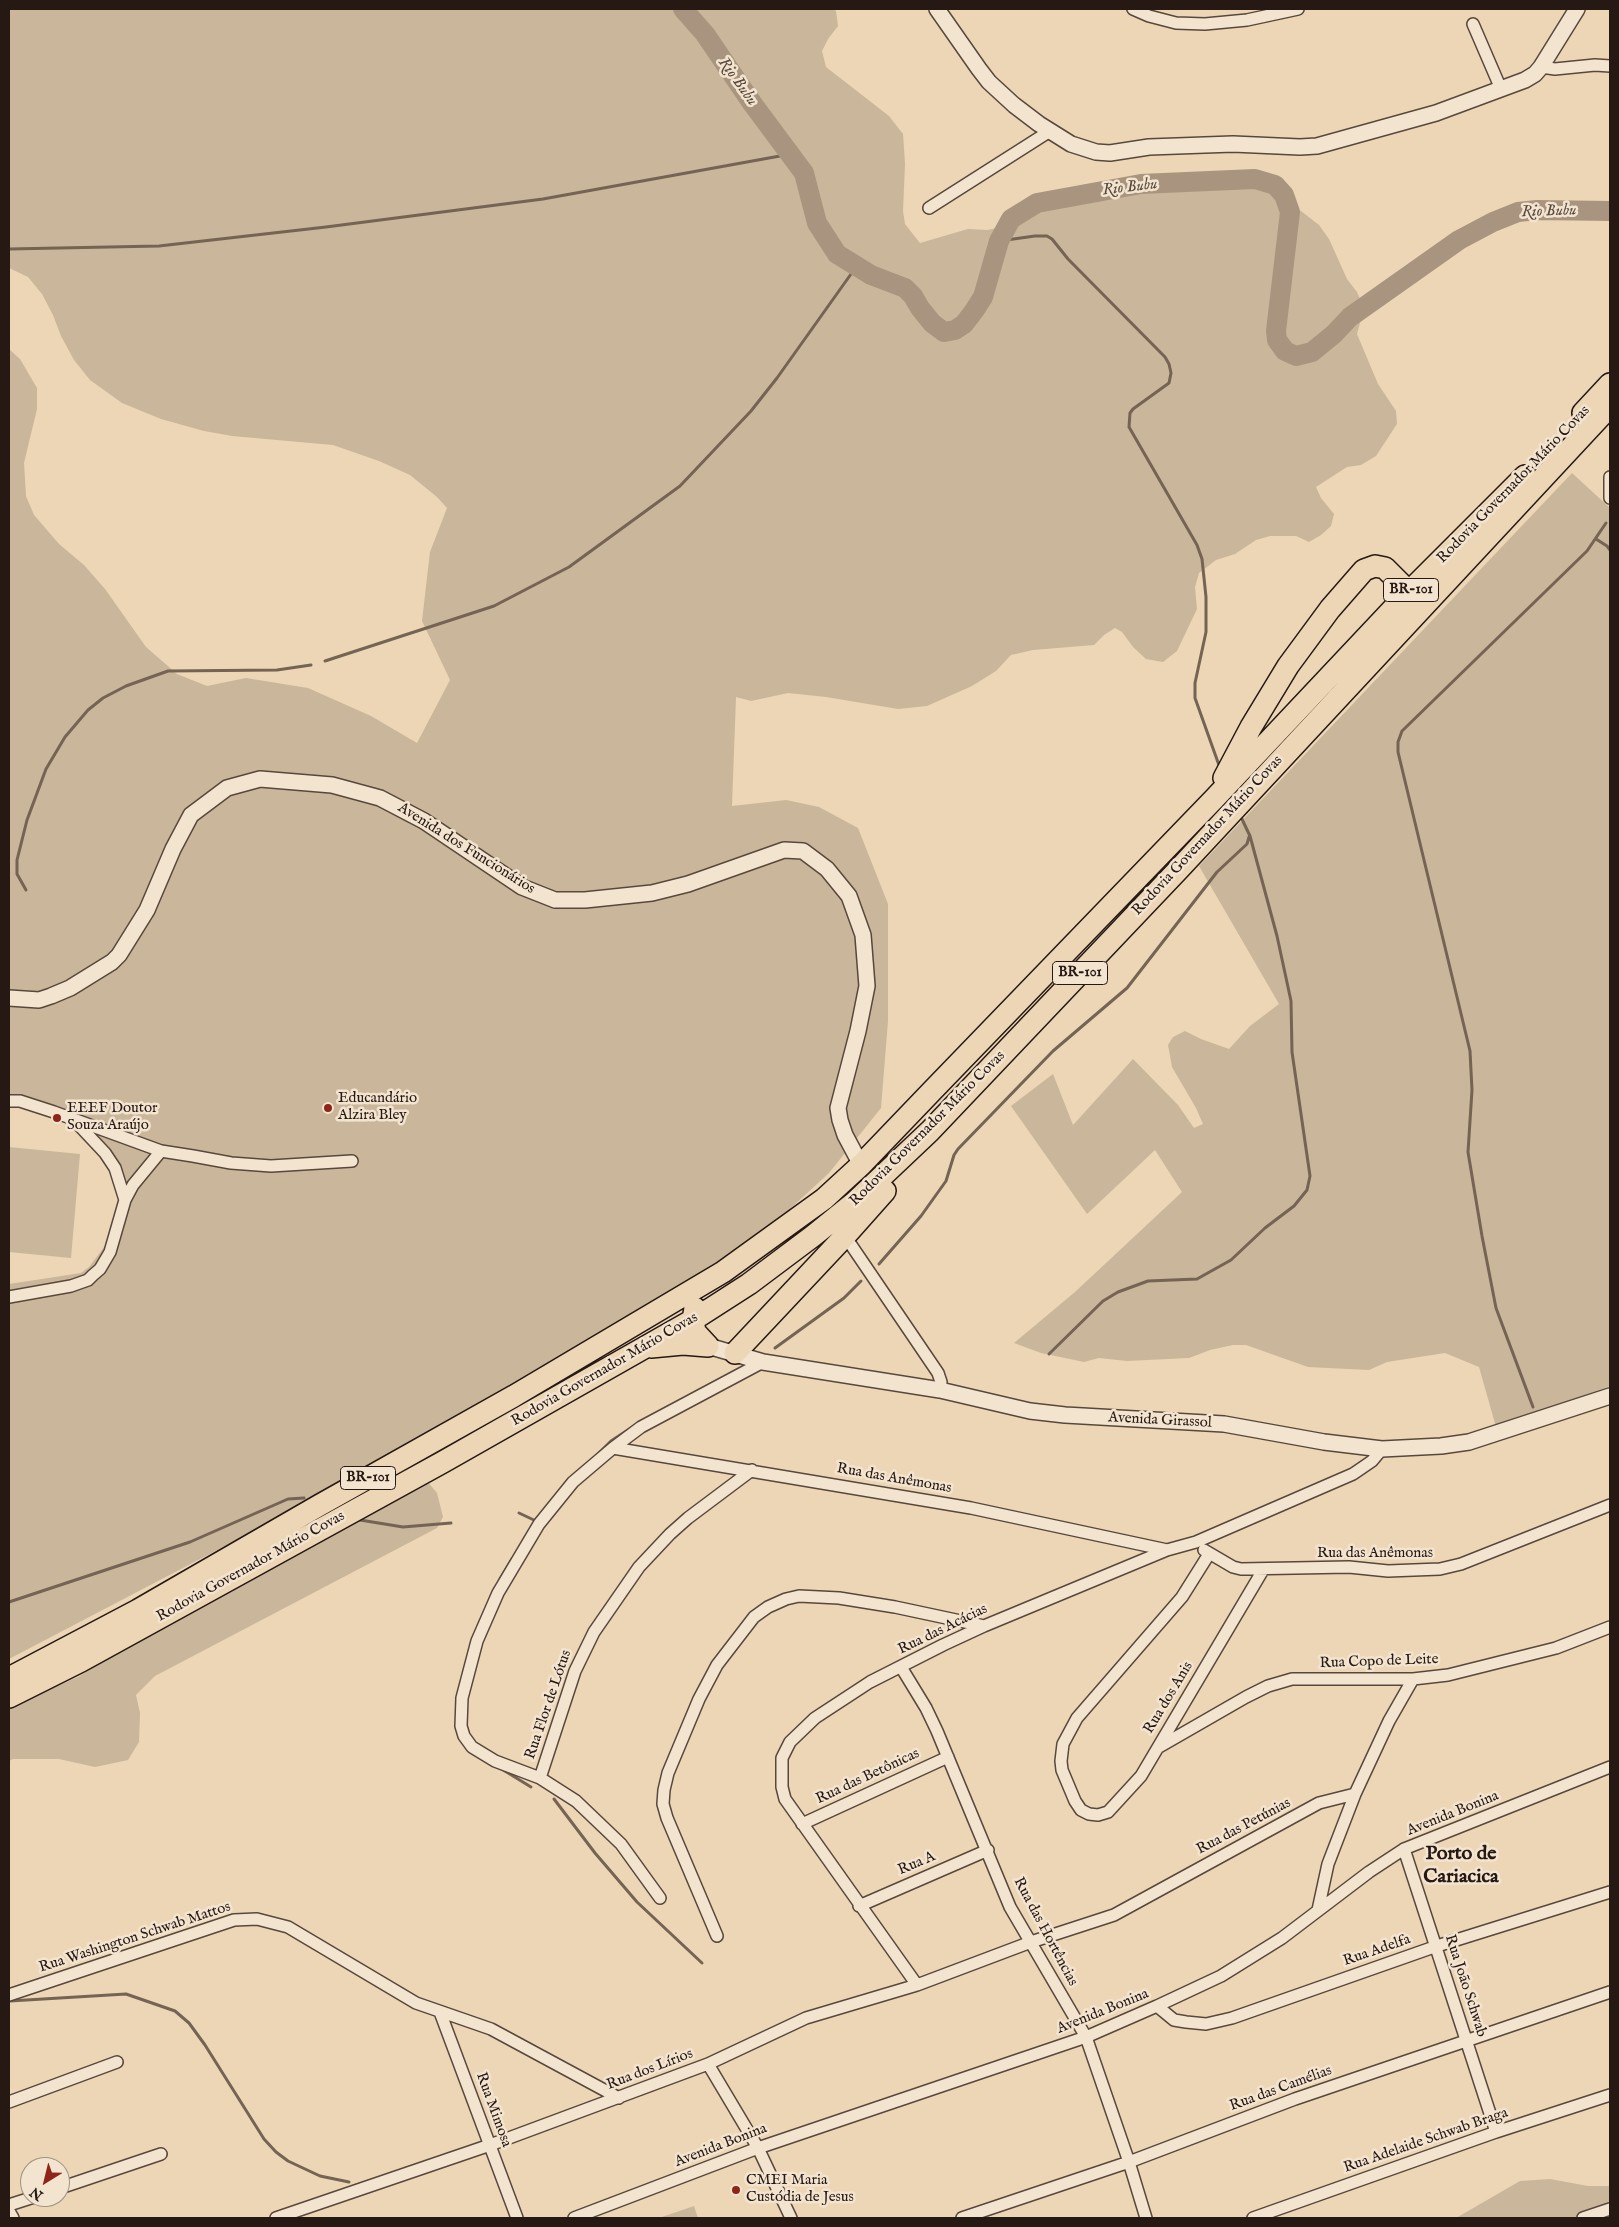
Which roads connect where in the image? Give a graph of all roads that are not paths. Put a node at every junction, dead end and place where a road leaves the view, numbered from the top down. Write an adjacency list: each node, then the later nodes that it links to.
1 (937, 9): 9 (street)
2 (1133, 9): 3 (street)
3 (1298, 9)
4 (1577, 9): 7 (street)
5 (1473, 24): 8 (street)
6 (1610, 66): 7 (street)
7 (1542, 67): 8 (street)
8 (1502, 88): 9 (street)
9 (1050, 131): 10 (street)
10 (928, 208)
11 (1610, 384): 15 (highway, Rodovia Governador Mário Covas / BR-101)
12 (1610, 406): 16 (highway, Rodovia Governador Mário Covas / BR-101)
13 (1610, 477): 14 (street)
14 (1610, 498)
15 (1409, 592): 16 (highway); 17 (highway, Rodovia Governador Mário Covas / BR-101); 17 (highway)
16 (1275, 764): 22 (highway, Rodovia Governador Mário Covas / BR-101)
17 (1214, 799): 25 (highway, Rodovia Governador Mário Covas / BR-101)
18 (9, 998): 25 (street, Avenida dos Funcionários)
19 (9, 1092): 20 (street)
20 (14, 1101): 21 (street)
21 (73, 1120): 23 (street); 27 (street)
22 (930, 1131): 28 (highway); 30 (highway, Rodovia Governador Mário Covas / BR-101)
23 (161, 1150): 24 (street); 27 (street)
24 (352, 1161)
25 (861, 1165): 26 (highway, Rodovia Governador Mário Covas / BR-101)
26 (824, 1199): 30 (highway); 48 (highway, Rodovia Governador Mário Covas / BR-101)
27 (125, 1200): 29 (street)
28 (845, 1236): 33 (highway); 35 (street)
29 (9, 1296)
30 (692, 1320): 31 (highway); 32 (highway, Rodovia Governador Mário Covas / BR-101)
31 (708, 1346): 32 (highway); 33 (street, Avenida Girassol)
32 (643, 1348): 50 (highway, Rodovia Governador Mário Covas / BR-101)
33 (735, 1353): 34 (street, Avenida Girassol)
34 (763, 1362): 35 (street, Avenida Girassol); 37 (street)
35 (940, 1390): 38 (street, Avenida Girassol)
36 (1610, 1396): 38 (street, Avenida Girassol)
37 (613, 1448): 39 (street, Rua das Anêmonas); 54 (street)
38 (1382, 1449): 41 (street, Rua das Acácias)
39 (752, 1470): 42 (street, Rua das Anêmonas); 54 (street, Rua Flor de Lótus)
40 (1610, 1505): 44 (street, Rua das Anêmonas)
41 (1196, 1542): 42 (street, Rua das Acácias); 43 (street, Rua das Anêmonas)
42 (1167, 1550): 45 (street, Rua das Acácias)
43 (1209, 1554): 44 (street, Rua das Anêmonas); 51 (street, Rua dos Anis)
44 (1263, 1570): 51 (street, Rua dos Anis)
45 (984, 1626): 47 (street, Rua das Acácias); 63 (street)
46 (1610, 1627): 49 (street, Rua Copo de Leite)
47 (901, 1668): 52 (street, Rua das Hortências); 56 (street, Rua das Acácias)
48 (9, 1678)
49 (1413, 1679): 51 (street, Rua Copo de Leite); 55 (street)
50 (9, 1696)
51 (1157, 1748)
52 (948, 1757): 56 (street, Rua das Betônicas); 58 (street, Rua das Hortências)
53 (1610, 1767): 57 (street, Avenida Bonina)
54 (540, 1778): 60 (street)
55 (1356, 1794): 62 (street); 64 (street, Rua das Petúnias)
56 (802, 1824): 61 (street, Rua das Acácias)
57 (1404, 1849): 62 (street, Avenida Bonina); 65 (street, Rua João Schwab)
58 (988, 1850): 61 (street, Rua A); 64 (street, Rua das Hortências)
59 (1610, 1892): 65 (street, Rua Adelfa)
60 (660, 1898)
61 (859, 1906): 66 (street, Rua das Acácias)
62 (1318, 1910): 69 (street, Avenida Bonina)
63 (717, 1936)
64 (1031, 1942): 66 (street, Rua dos Lírios); 71 (street, Rua das Hortências)
65 (1437, 1946): 69 (street, Rua Adelfa); 72 (street, Rua João Schwab)
66 (917, 1985): 74 (street, Rua dos Lírios)
67 (1610, 1992): 72 (street, Rua das Camélias)
68 (9, 1995): 70 (street, Rua Washington Schwab Mattos)
69 (1157, 2006): 71 (street, Avenida Bonina)
70 (440, 2012): 76 (street, Rua Washington Schwab Mattos); 79 (street, Rua Mimosa)
71 (1086, 2037): 80 (street, Avenida Bonina); 82 (street, Rua das Hortências)
72 (1467, 2041): 78 (street, Rua João Schwab); 82 (street, Rua das Camélias)
73 (117, 2062): 77 (street)
74 (708, 2064): 76 (street, Rua dos Lírios); 80 (street)
75 (1610, 2095): 78 (street, Rua Adelaide Schwab Braga)
76 (619, 2098): 79 (street, Rua dos Lírios)
77 (9, 2102)
78 (1496, 2132): 94 (street, Rua Adelaide Schwab Braga)
79 (490, 2145): 86 (street, Rua dos Lírios); 89 (street, Rua Mimosa)
80 (758, 2148): 90 (street, Avenida Bonina); 91 (street)
81 (161, 2154): 83 (street)
82 (1129, 2162): 92 (street, Rua das Camélias); 93 (street, Rua das Hortências)
83 (70, 2185)
84 (1610, 2209): 95 (street)
85 (9, 2211): 87 (street)
86 (293, 2216): 88 (street, Rua dos Lírios)
87 (12, 2218)
88 (276, 2218)
89 (517, 2218)
90 (574, 2218)
91 (791, 2218)
92 (962, 2218)
93 (1146, 2218)
94 (1253, 2218)
95 (1583, 2218)

